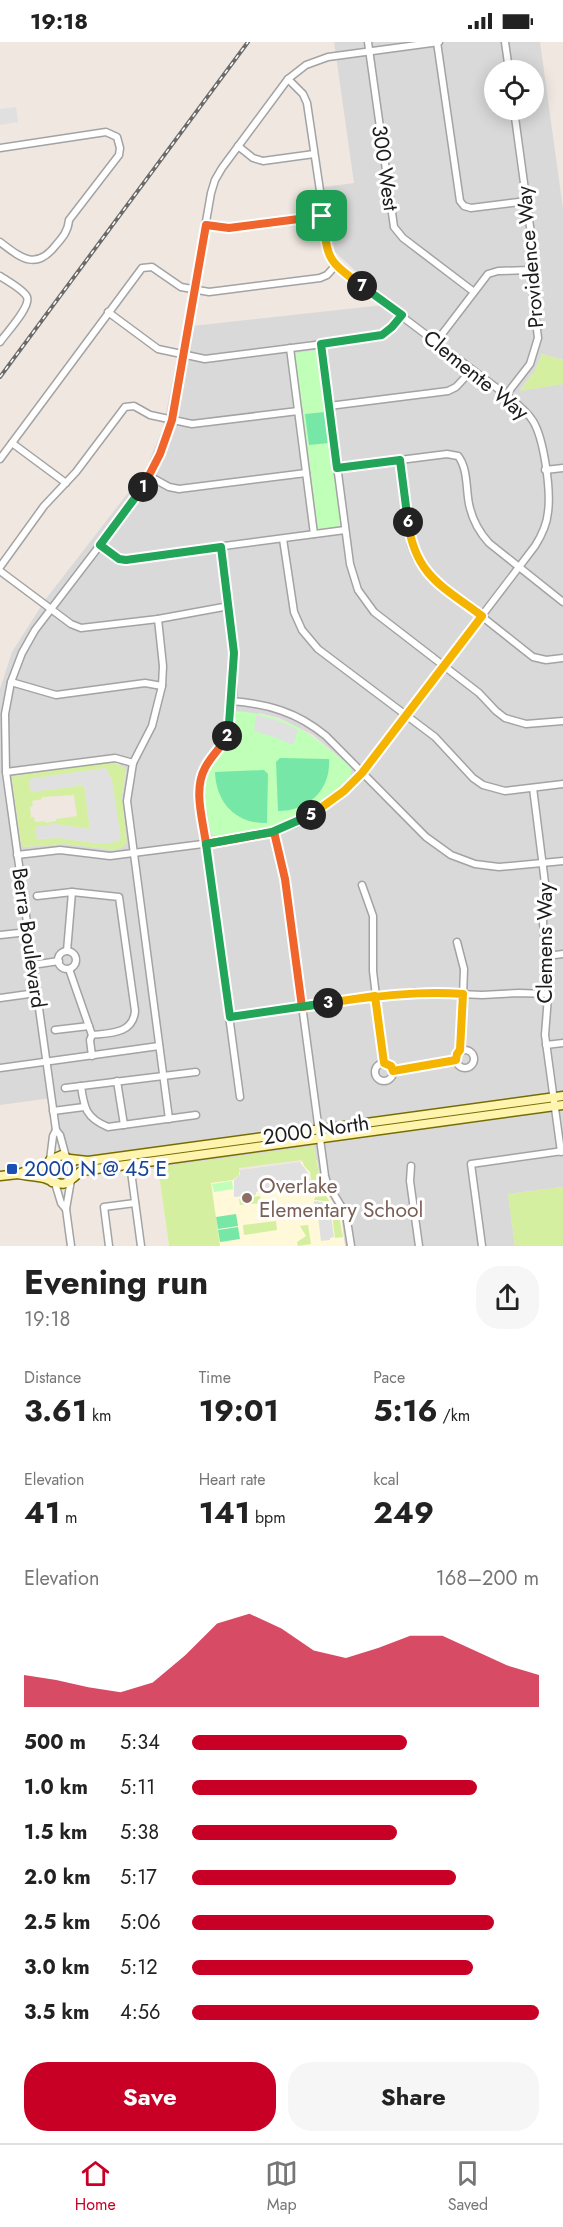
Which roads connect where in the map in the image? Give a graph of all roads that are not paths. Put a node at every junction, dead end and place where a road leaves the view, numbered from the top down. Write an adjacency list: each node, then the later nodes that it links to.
1 (368, 42): 4 (street, 300 West)
2 (437, 42): 4 (street, Berra Boulevard); 11 (street)
3 (505, 42): 5 (street)
4 (370, 51): 6 (street, Berra Boulevard); 19 (street, 300 West)
5 (508, 60)
6 (288, 79): 8 (street, Berra Boulevard); 10 (street)
7 (515, 120): 11 (street, Providence Way)
8 (238, 146): 10 (street); 13 (street, Berra Boulevard)
9 (0, 148): 14 (street)
10 (314, 154): 12 (street)
11 (527, 201): 16 (street, Providence Way)
12 (322, 216): 13 (street); 15 (street)
13 (206, 225): 18 (street, Berra Boulevard)
14 (0, 242)
15 (335, 266): 18 (street); 21 (street, Clemente Way)
16 (530, 270): 19 (street); 28 (street, Providence Way)
17 (0, 276): 22 (street)
18 (195, 290): 20 (street); 26 (street, Berra Boulevard)
19 (474, 291): 23 (street)
20 (108, 312): 26 (street); 32 (street)
21 (402, 315): 23 (street, Clemente Way); 24 (street)
22 (0, 342)
23 (436, 342): 27 (street, Clemente Way)
24 (321, 344): 25 (street); 29 (street)
25 (290, 348): 26 (street); 30 (street)
26 (184, 355): 31 (street, Berra Boulevard)
27 (472, 370): 28 (street, Clemente Way); 29 (street)
28 (506, 395): 37 (street, Clemente Way)
29 (329, 406): 35 (street)
30 (298, 411): 31 (street); 38 (street)
31 (172, 420): 39 (street, Berra Boulevard); 40 (street)
32 (12, 442): 33 (street); 40 (street)
33 (0, 459)
34 (400, 460): 35 (street); 46 (street); 51 (street)
35 (337, 468): 41 (street)
36 (563, 468): 37 (street)
37 (545, 470): 46 (street, Clemente Way)
38 (306, 473): 39 (street); 42 (street)
39 (149, 476): 44 (street, Berra Boulevard)
40 (66, 483): 47 (street)
41 (345, 530): 42 (street); 54 (street)
42 (314, 534): 43 (street)
43 (283, 539): 45 (street); 58 (street)
44 (100, 545): 45 (street); 50 (street, Berra Boulevard)
45 (221, 547): 49 (street)
46 (520, 566): 48 (street); 51 (street, Clemente Way)
47 (0, 569): 50 (street)
48 (563, 602)
49 (229, 606): 52 (street); 57 (street)
50 (51, 609): 52 (street); 55 (street, Berra Boulevard)
51 (482, 616): 53 (street); 54 (street, Clemente Way)
52 (158, 619): 56 (street)
53 (563, 658)
54 (444, 666): 58 (street, Clemente Way); 59 (street)
55 (11, 682): 56 (street); 60 (street, Berra Boulevard)
56 (162, 686): 61 (street)
57 (231, 700): 63 (street); 67 (street)
58 (406, 716): 63 (street, Clemente Way); 65 (street)
59 (563, 721)
60 (2, 723): 62 (street, Berra Boulevard)
61 (133, 763): 62 (street); 68 (street)
62 (6, 772): 69 (street, Berra Boulevard)
63 (362, 773): 66 (street, Clemente Way); 71 (street)
64 (563, 784): 65 (street)
65 (533, 788): 71 (street, Clemens Way)
66 (274, 832): 67 (street, Clemente Way); 89 (street)
67 (206, 844): 68 (street, Clemente Way); 90 (street)
68 (133, 853): 69 (street, Clemente Way); 96 (street)
69 (17, 855): 75 (street, Berra Boulevard)
70 (563, 861): 71 (street)
71 (542, 863): 80 (street, Clemens Way)
72 (362, 885): 87 (street)
73 (72, 892): 74 (street); 78 (street); 93 (street)
74 (37, 896)
75 (28, 932): 76 (street); 82 (street, Berra Boulevard)
76 (0, 935)
77 (457, 942): 85 (street)
78 (67, 951): 81 (street); 83 (street)
79 (563, 954): 80 (street)
80 (547, 956): 86 (street, Clemens Way)
81 (59, 961): 82 (street); 83 (street)
82 (32, 965): 84 (street, Berra Boulevard)
83 (69, 969): 91 (street)
84 (36, 993): 88 (street); 100 (street, Berra Boulevard)
85 (463, 994): 86 (street); 87 (street); 97 (street)
86 (548, 994): 95 (street, Clemens Way)
87 (375, 996): 89 (street); 101 (street)
88 (0, 998)
89 (302, 1007): 90 (street); 117 (street)
90 (230, 1017): 109 (street)
91 (89, 1026): 92 (street); 93 (street)
92 (55, 1030)
93 (92, 1035): 98 (street)
94 (563, 1043): 95 (street)
95 (546, 1045): 110 (street, Clemens Way)
96 (159, 1046): 98 (street); 105 (street)
97 (460, 1050): 99 (street); 99 (street)
98 (92, 1056): 100 (street)
99 (456, 1060): 103 (street)
100 (46, 1062): 102 (street); 112 (street, Berra Boulevard)
101 (384, 1063): 103 (street); 103 (street)
102 (0, 1068)
103 (393, 1071)
104 (196, 1072): 105 (street)
105 (164, 1076): 106 (street); 114 (street)
106 (117, 1081): 107 (street); 115 (street)
107 (81, 1086): 108 (street); 111 (street)
108 (65, 1088)
109 (240, 1097)
110 (559, 1101): 117 (street, 2000 North); 118 (street, Clemens Way)
111 (84, 1107): 112 (street); 115 (street)
112 (53, 1111): 116 (street, Berra Boulevard)
113 (196, 1115): 114 (street)
114 (169, 1119): 115 (street)
115 (123, 1125)
116 (56, 1130): 119 (street, Berra Boulevard); 120 (street, Berra Boulevard)
117 (320, 1134): 119 (street, 2000 North); 121 (street, 2000 North); 132 (street)
118 (562, 1152): 134 (street)
119 (68, 1158): 120 (street); 125 (street)
120 (49, 1162): 123 (street); 126 (street)
121 (130, 1164): 125 (street, 2000 North); 127 (street)
122 (411, 1166): 133 (street)
123 (18, 1174): 124 (street); 126 (street)
124 (0, 1176)
125 (72, 1179): 126 (street); 128 (street)
126 (53, 1183): 128 (street)
127 (135, 1203): 130 (street); 131 (street)
128 (66, 1209): 129 (street)
129 (71, 1246)
130 (109, 1246)
131 (141, 1246)
132 (351, 1246)
133 (419, 1246)
134 (482, 1246)

